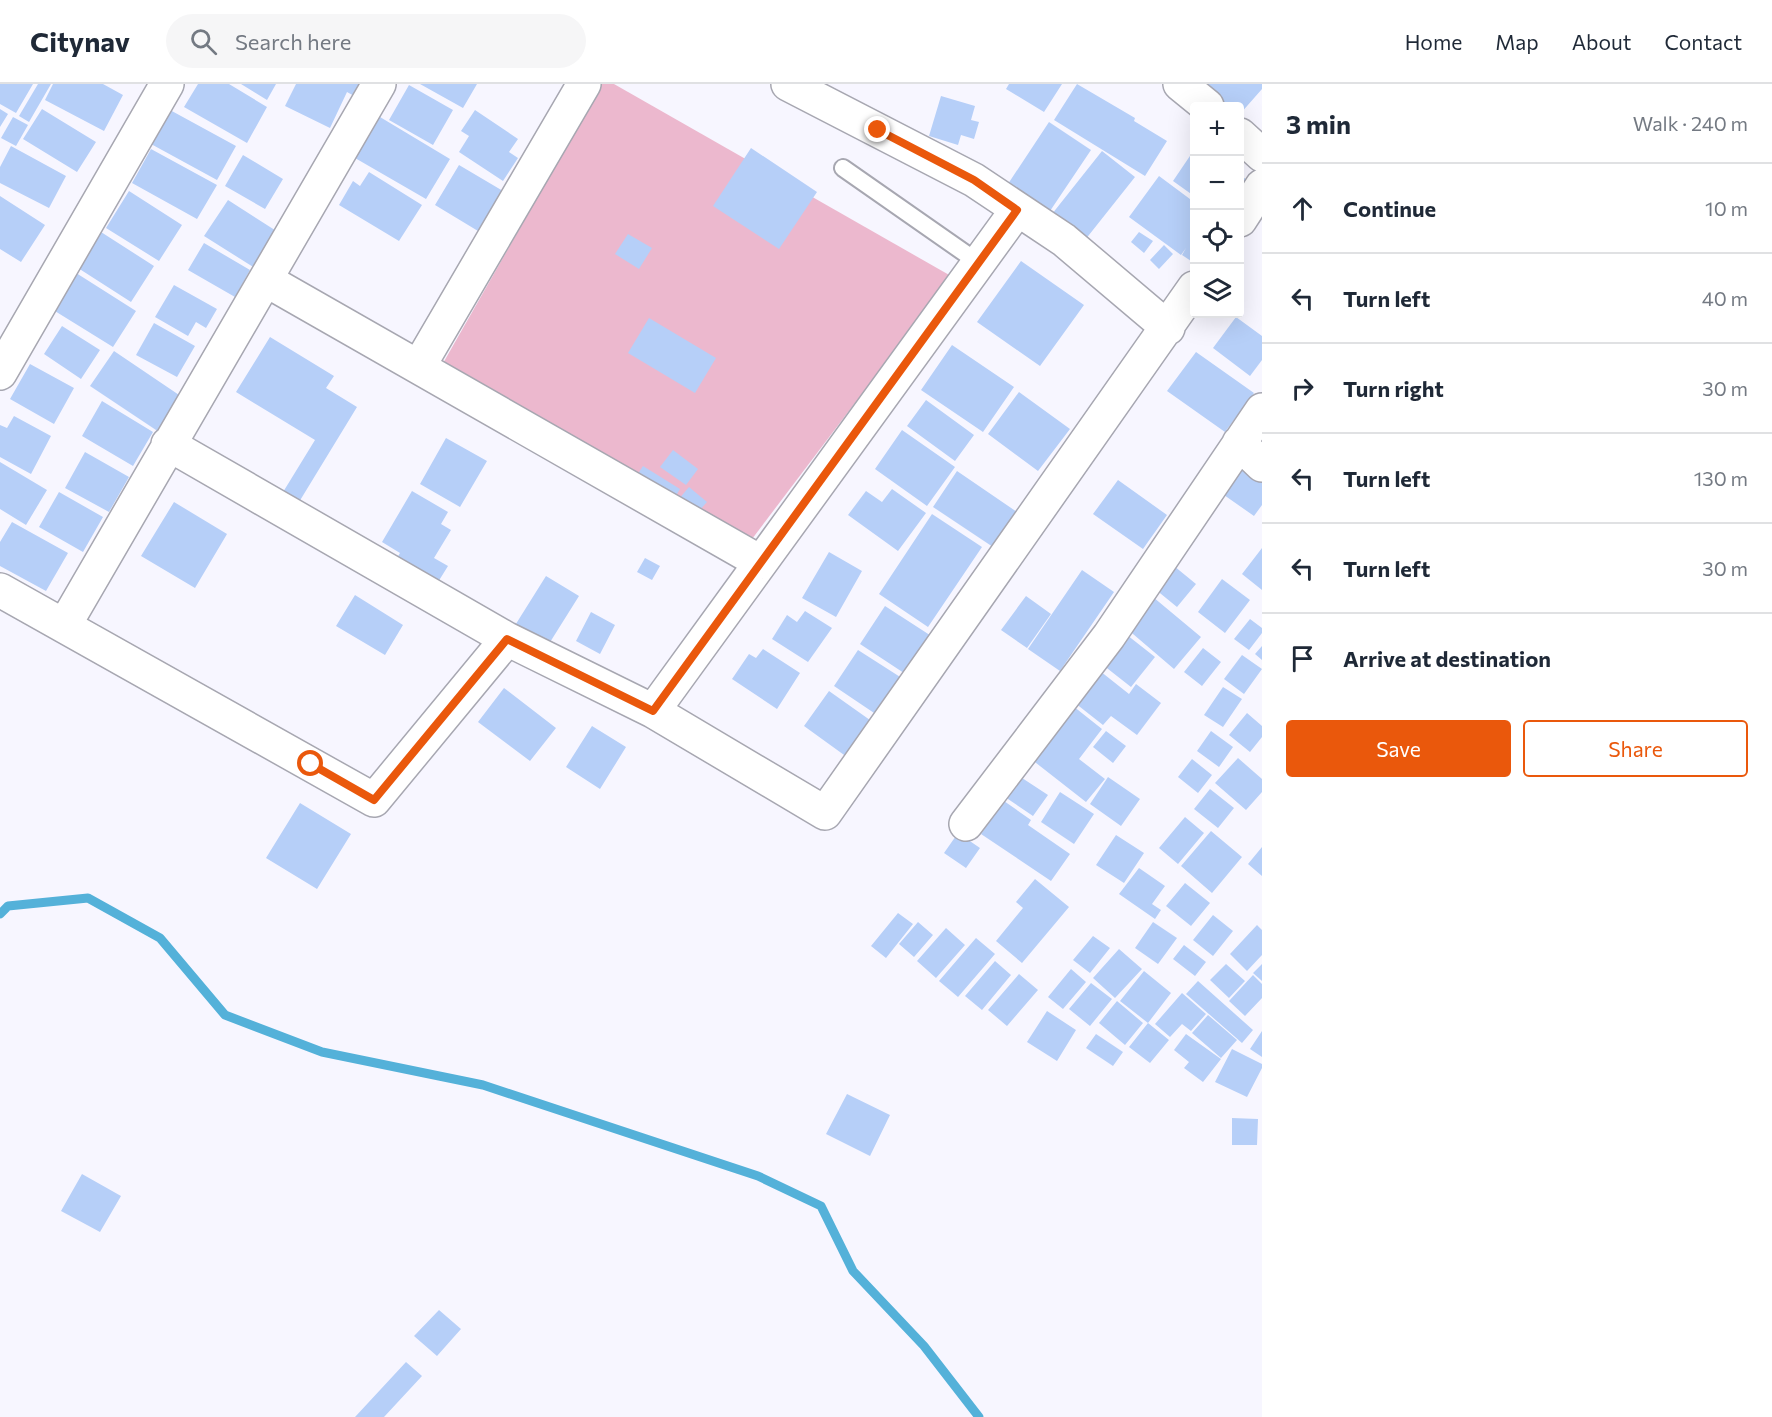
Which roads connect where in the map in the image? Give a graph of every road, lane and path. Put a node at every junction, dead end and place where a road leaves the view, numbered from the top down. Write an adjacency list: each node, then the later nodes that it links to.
1 (167, 84): 18 (street)
2 (378, 84): 14 (street)
3 (584, 84): 17 (street)
4 (788, 84): 11 (street)
5 (1180, 84): 6 (street)
6 (1202, 102)
7 (1244, 139): 8 (street)
8 (1262, 155)
9 (843, 168): 13 (lane)
10 (1262, 186): 12 (street)
11 (1017, 210): 13 (street); 16 (street)
12 (1244, 213)
13 (980, 263): 22 (street)
14 (266, 280): 17 (street); 20 (street)
15 (1190, 294): 16 (street)
16 (1168, 328): 26 (street)
17 (419, 366): 22 (street)
18 (0, 373)
19 (1262, 410): 21 (street)
20 (168, 444): 24 (street); 25 (street)
21 (1250, 454): 27 (street)
22 (760, 562): 26 (street)
23 (0, 590): 24 (street)
24 (64, 626): 25 (street)
25 (507, 639): 26 (street)
26 (653, 711)
27 (966, 824)

